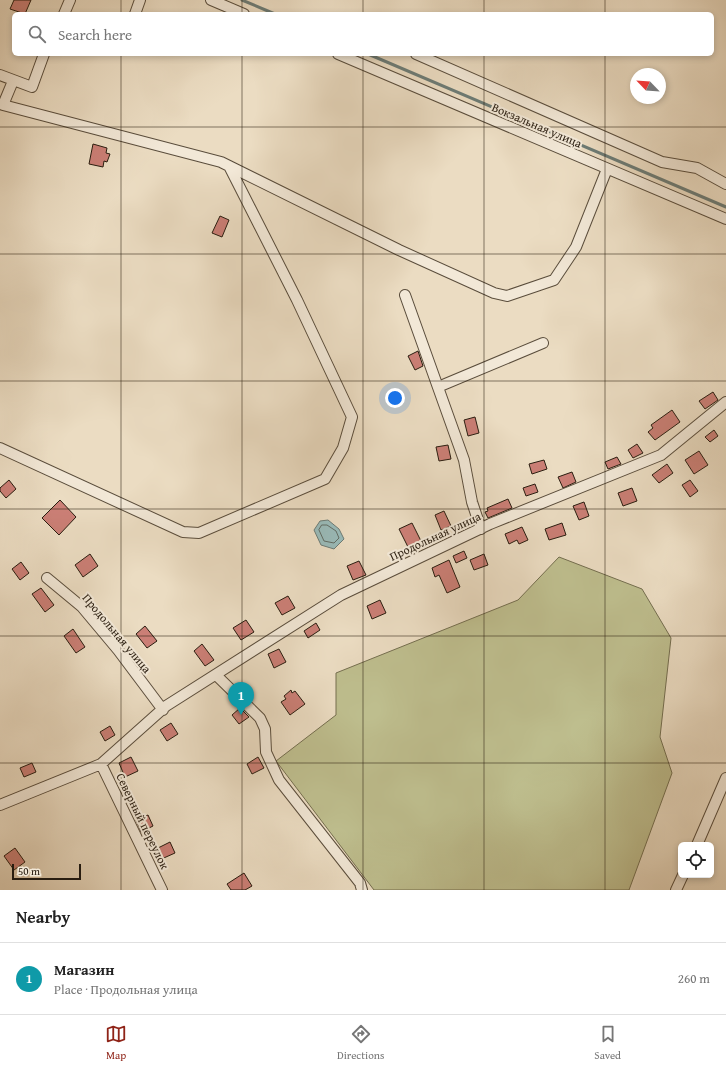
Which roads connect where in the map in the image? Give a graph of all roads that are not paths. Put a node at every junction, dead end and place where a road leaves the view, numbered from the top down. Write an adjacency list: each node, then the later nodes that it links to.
1 (70, 0): 4 (street)
2 (140, 0): 5 (street)
3 (211, 0): 6 (street)
4 (65, 12)
5 (136, 12)
6 (239, 12)
7 (43, 56): 11 (street)
8 (343, 56): 13 (street, Вокзальная улица)
9 (421, 56): 14 (street)
10 (0, 75): 11 (street)
11 (17, 82): 12 (street)
12 (229, 166): 13 (street); 20 (street)
13 (607, 169): 15 (street, Вокзальная улица)
14 (726, 184)
15 (726, 219)
16 (405, 295): 18 (street)
17 (543, 343): 18 (street)
18 (438, 387): 21 (street)
19 (726, 402): 21 (street, Продольная улица)
20 (0, 448)
21 (480, 529): 23 (street, Продольная улица)
22 (46, 578): 24 (street, Продольная улица)
23 (216, 675): 24 (street, Продольная улица); 32 (street)
24 (163, 710): 25 (street, Продольная улица)
25 (101, 764): 28 (street, Продольная улица); 31 (street, Северный переулок)
26 (726, 778): 27 (street)
27 (724, 791): 29 (street)
28 (0, 805)
29 (698, 842)
30 (682, 878): 33 (street)
31 (162, 890)
32 (362, 890)
33 (676, 890)

